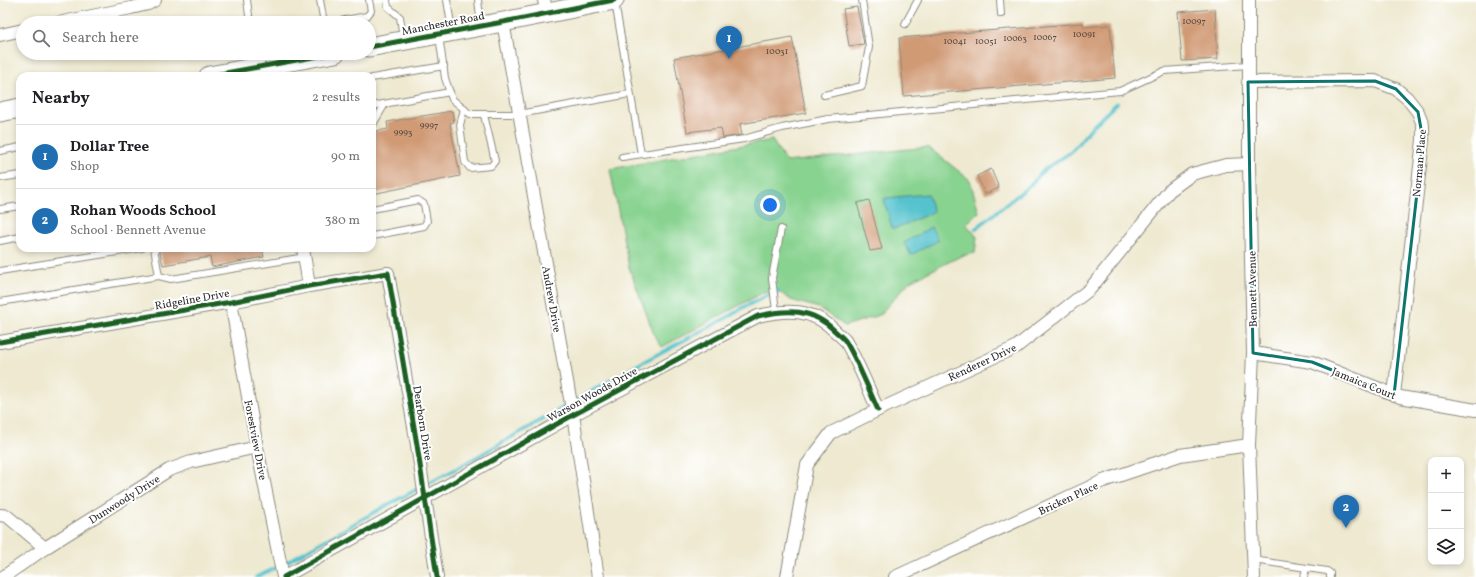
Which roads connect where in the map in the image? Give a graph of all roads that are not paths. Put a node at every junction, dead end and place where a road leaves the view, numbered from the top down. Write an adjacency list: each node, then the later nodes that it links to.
1 (155, 0): 15 (street)
2 (247, 0): 16 (lane)
3 (320, 0): 17 (lane)
4 (369, 0): 18 (lane)
5 (388, 0): 25 (lane)
6 (447, 0): 23 (lane)
7 (478, 0): 21 (lane)
8 (615, 0): 13 (main road, Manchester Road); 35 (lane)
9 (862, 0): 36 (lane)
10 (918, 0): 20 (lane)
11 (1000, 0): 14 (lane)
12 (1249, 0): 29 (street, Bennett Avenue)
13 (546, 7): 19 (main road, Manchester Road)
14 (1001, 14)
15 (92, 16)
16 (249, 16)
17 (323, 16)
18 (366, 16)
19 (503, 22): 21 (main road, Manchester Road); 42 (street, Andrew Drive)
20 (905, 24)
21 (482, 26): 23 (main road, Manchester Road)
22 (16, 32): 24 (street)
23 (446, 33): 25 (main road, Manchester Road); 30 (lane)
24 (0, 35)
25 (403, 41): 26 (main road, Manchester Road)
26 (376, 46)
27 (291, 60): 28 (main road)
28 (263, 65): 31 (main road)
29 (1248, 65): 33 (street, Bennett Avenue); 47 (lane)
30 (444, 66): 32 (lane); 34 (lane)
31 (229, 72)
32 (376, 77)
33 (1248, 82): 49 (street, Bennett Avenue); 71 (street, Norman Place)
34 (450, 92): 37 (lane); 40 (lane)
35 (630, 94): 42 (lane); 47 (lane)
36 (824, 95)
37 (385, 104): 38 (lane); 44 (lane)
38 (376, 105)
39 (16, 109): 41 (main road)
40 (464, 109): 43 (lane); 43 (lane)
41 (0, 112)
42 (519, 114): 43 (lane); 72 (street, Andrew Drive)
43 (484, 115)
44 (376, 119)
45 (16, 148): 46 (lane)
46 (0, 151)
47 (641, 154): 48 (lane)
48 (622, 157)
49 (1249, 164): 70 (street, Bennett Avenue); 73 (street, Renderer Drive)
50 (16, 176): 51 (lane)
51 (0, 178)
52 (16, 207): 54 (lane)
53 (376, 208): 56 (lane)
54 (0, 209)
55 (781, 229): 68 (lane)
56 (376, 235)
57 (16, 239): 58 (lane)
58 (0, 241)
59 (117, 252): 62 (lane)
60 (155, 252): 64 (lane)
61 (304, 252): 64 (lane); 65 (street)
62 (0, 271)
63 (388, 273): 65 (street, Ridgeline Drive); 77 (street, Dearborn Drive)
64 (159, 276): 66 (lane)
65 (309, 286): 67 (street, Ridgeline Drive)
66 (0, 302)
67 (231, 302): 69 (street, Ridgeline Drive); 76 (street, Forestview Drive)
68 (776, 311): 72 (street, Warson Woods Drive); 73 (street, Warson Woods Drive)
69 (0, 342)
70 (1253, 353): 71 (street, Jamaica Court); 75 (street, Bennett Avenue)
71 (1394, 395): 74 (street, Jamaica Court)
72 (572, 408): 77 (street, Warson Woods Drive); 85 (street, Andrew Drive)
73 (878, 410): 86 (street, Renderer Drive)
74 (1476, 410)
75 (1249, 445): 80 (street, Bennett Avenue); 87 (street, Bricken Place)
76 (256, 447): 79 (street, Dunwoody Drive); 82 (street, Forestview Drive)
77 (424, 496): 82 (street, Warson Woods Drive); 84 (street, Dearborn Drive)
78 (0, 515): 79 (street)
79 (45, 548): 83 (street, Dunwoody Drive)
80 (1253, 560): 81 (lane); 88 (street, Bennett Avenue)
81 (1306, 568): 89 (lane); 90 (lane)
82 (283, 571)
83 (3, 577)
84 (437, 577)
85 (598, 577)
86 (787, 577)
87 (896, 577)
88 (1254, 577)
89 (1304, 577)
90 (1330, 577)

